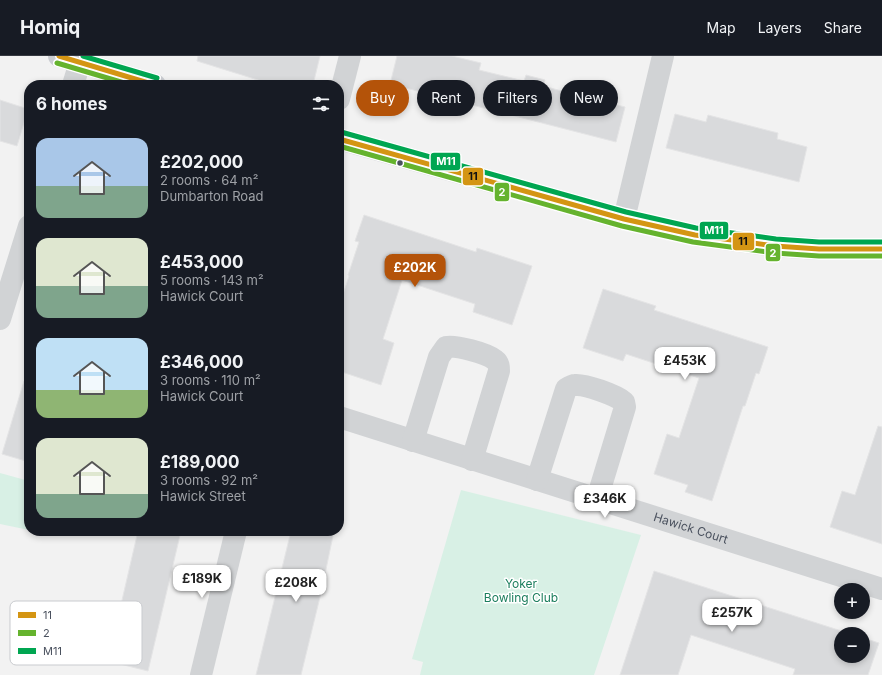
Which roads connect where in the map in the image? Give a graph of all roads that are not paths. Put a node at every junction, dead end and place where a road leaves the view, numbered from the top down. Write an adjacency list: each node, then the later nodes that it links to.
1 (59, 56): 4 (main road)
2 (350, 56): 7 (street)
3 (663, 56): 9 (street)
4 (81, 59): 5 (street); 6 (main road)
5 (75, 80)
6 (141, 80)
7 (344, 80)
8 (344, 140): 9 (main road)
9 (624, 219): 11 (main road)
10 (24, 242): 12 (street)
11 (882, 249)
12 (0, 319)
13 (344, 420): 14 (street, Hawick Court)
14 (412, 440): 15 (street, Hawick Court); 15 (street)
15 (472, 460): 16 (street, Hawick Court)
16 (536, 480): 17 (street, Hawick Court); 17 (street)
17 (597, 499): 19 (street, Hawick Court)
18 (235, 536): 20 (street)
19 (882, 589)
20 (201, 675)

